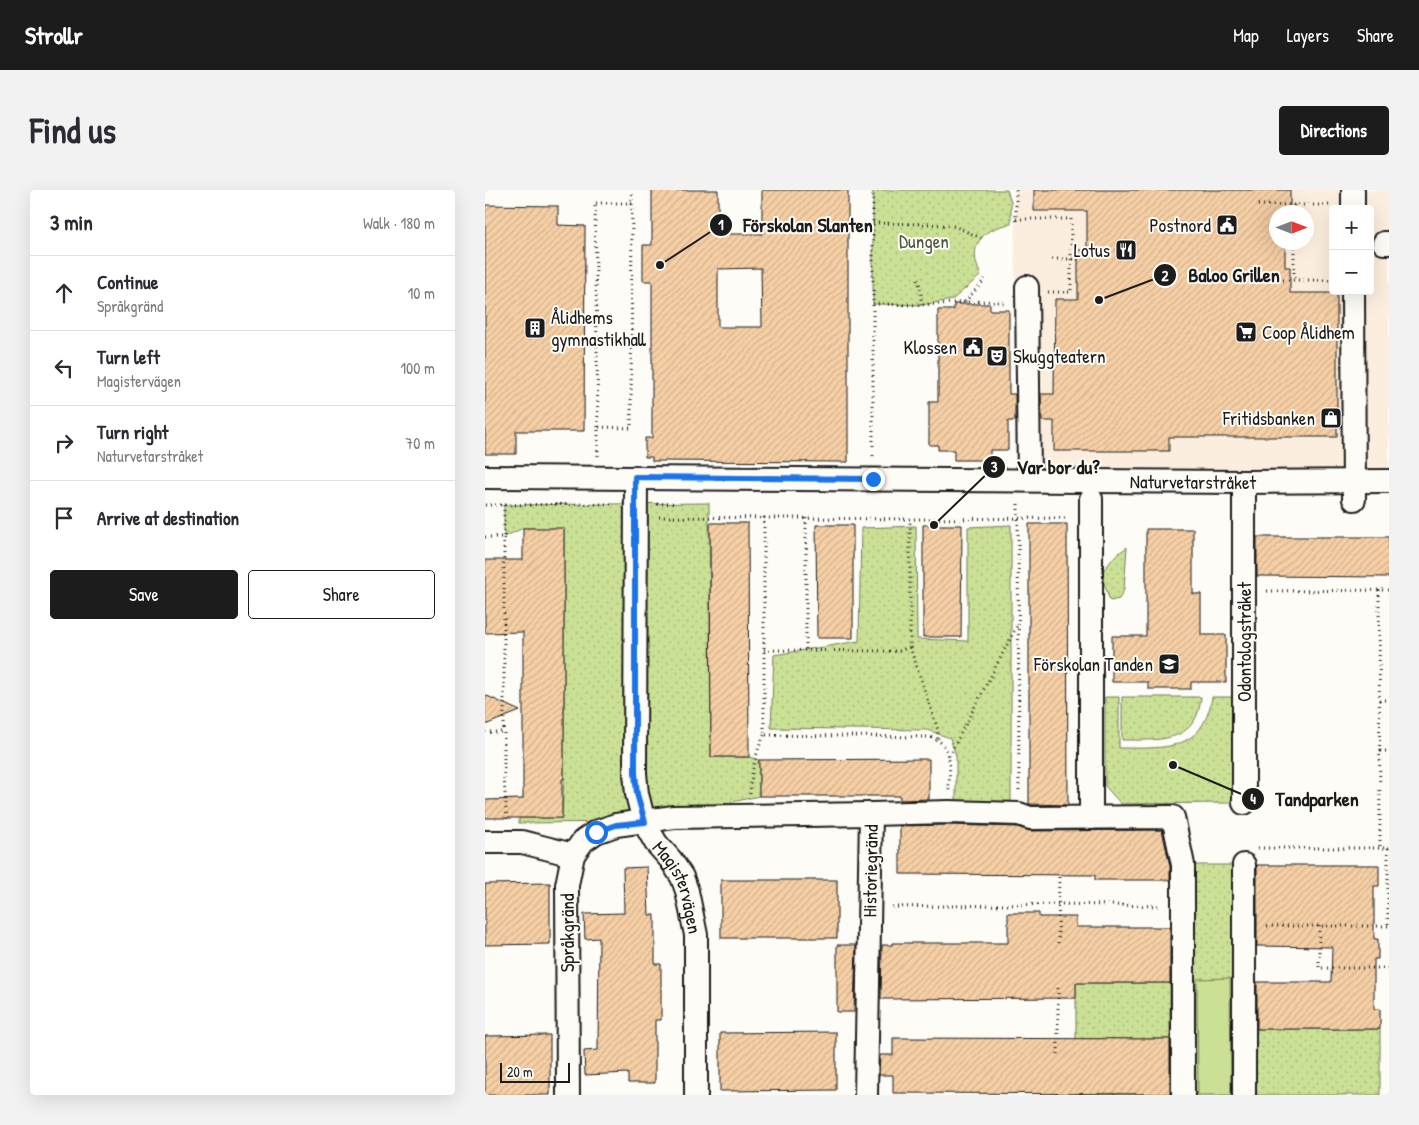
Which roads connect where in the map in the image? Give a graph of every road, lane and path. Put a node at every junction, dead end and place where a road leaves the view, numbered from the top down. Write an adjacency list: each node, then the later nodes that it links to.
1 (632, 190): 5 (path)
2 (873, 190): 10 (path)
3 (1016, 190): 9 (path)
4 (1353, 201): 8 (path)
5 (632, 203): 28 (path); 28 (path)
6 (1258, 205): 7 (path)
7 (1269, 205)
8 (1294, 205)
9 (1016, 218): 11 (path); 15 (path)
10 (873, 223): 12 (path); 26 (path)
11 (1016, 224)
12 (981, 238)
13 (1294, 250): 20 (path)
14 (1053, 259): 15 (path)
15 (1071, 259): 16 (path); 22 (path)
16 (1078, 259)
17 (918, 279): 27 (path)
18 (985, 279): 24 (path)
19 (1258, 280): 20 (path)
20 (1294, 280): 21 (path)
21 (1329, 280)
22 (1038, 289): 33 (street)
23 (1353, 295): 36 (street)
24 (965, 302): 25 (path); 27 (path)
25 (995, 302)
26 (873, 304): 27 (path); 32 (path)
27 (921, 304)
28 (598, 427): 30 (path)
29 (485, 477): 30 (street, Naturvetarstråket)
30 (598, 477): 31 (street, Naturvetarstråket)
31 (635, 477): 32 (street, Naturvetarstråket); 40 (street, Magistervägen)
32 (873, 479): 33 (street, Naturvetarstråket)
33 (1029, 480): 35 (street, Naturvetarstråket)
34 (1389, 481): 36 (street, Naturvetarstråket)
35 (1244, 482): 36 (street, Naturvetarstråket); 49 (street, Odontologstråket)
36 (1354, 490)
37 (1018, 500): 43 (path)
38 (504, 505): 46 (path)
39 (1091, 509): 43 (path); 68 (street)
40 (635, 516): 41 (path); 69 (street, Magistervägen)
41 (764, 517): 42 (path); 52 (path)
42 (806, 518): 44 (path); 53 (path)
43 (1018, 518): 44 (path); 50 (path)
44 (910, 519): 51 (path)
45 (485, 537): 46 (path)
46 (504, 537): 57 (path)
47 (1379, 590): 48 (path); 49 (path); 54 (path)
48 (1389, 590)
49 (1244, 591): 63 (street, Odontologstråket)
50 (1018, 624): 62 (path); 66 (path)
51 (910, 647): 53 (path); 59 (path)
52 (764, 650): 53 (path); 58 (path)
53 (806, 650)
54 (1379, 700): 55 (path); 60 (path)
55 (1389, 700)
56 (485, 732): 57 (path)
57 (504, 732): 71 (path)
58 (764, 735): 59 (path); 67 (path)
59 (938, 739): 62 (path)
60 (1379, 751): 61 (path); 72 (path)
61 (1389, 751)
62 (949, 756): 64 (path)
63 (1244, 803)
64 (949, 812): 65 (street); 66 (street)
65 (871, 814): 67 (street, Historiegränd); 79 (street, Historiegränd)
66 (1019, 814): 68 (street)
67 (750, 815): 69 (street, Historiegränd)
68 (1091, 818): 78 (street)
69 (645, 822): 74 (street); 88 (street, Magistervägen)
70 (485, 842): 71 (street)
71 (508, 842): 74 (street)
72 (1379, 848): 73 (path); 75 (path)
73 (1388, 848): 82 (path)
74 (573, 855): 87 (street, Språkgränd)
75 (1249, 857): 80 (street)
76 (1059, 875): 77 (path)
77 (1059, 904): 78 (path); 79 (path); 83 (path)
78 (1183, 906): 90 (street)
79 (870, 908): 89 (street, Historiegränd)
80 (1243, 926): 81 (path); 91 (street)
81 (1319, 926): 82 (path); 84 (path)
82 (1388, 926)
83 (1058, 943)
84 (1389, 968)
85 (1058, 984): 86 (path)
86 (1057, 1054)
87 (568, 1095)
88 (696, 1095)
89 (866, 1095)
90 (1183, 1095)
91 (1243, 1095)

